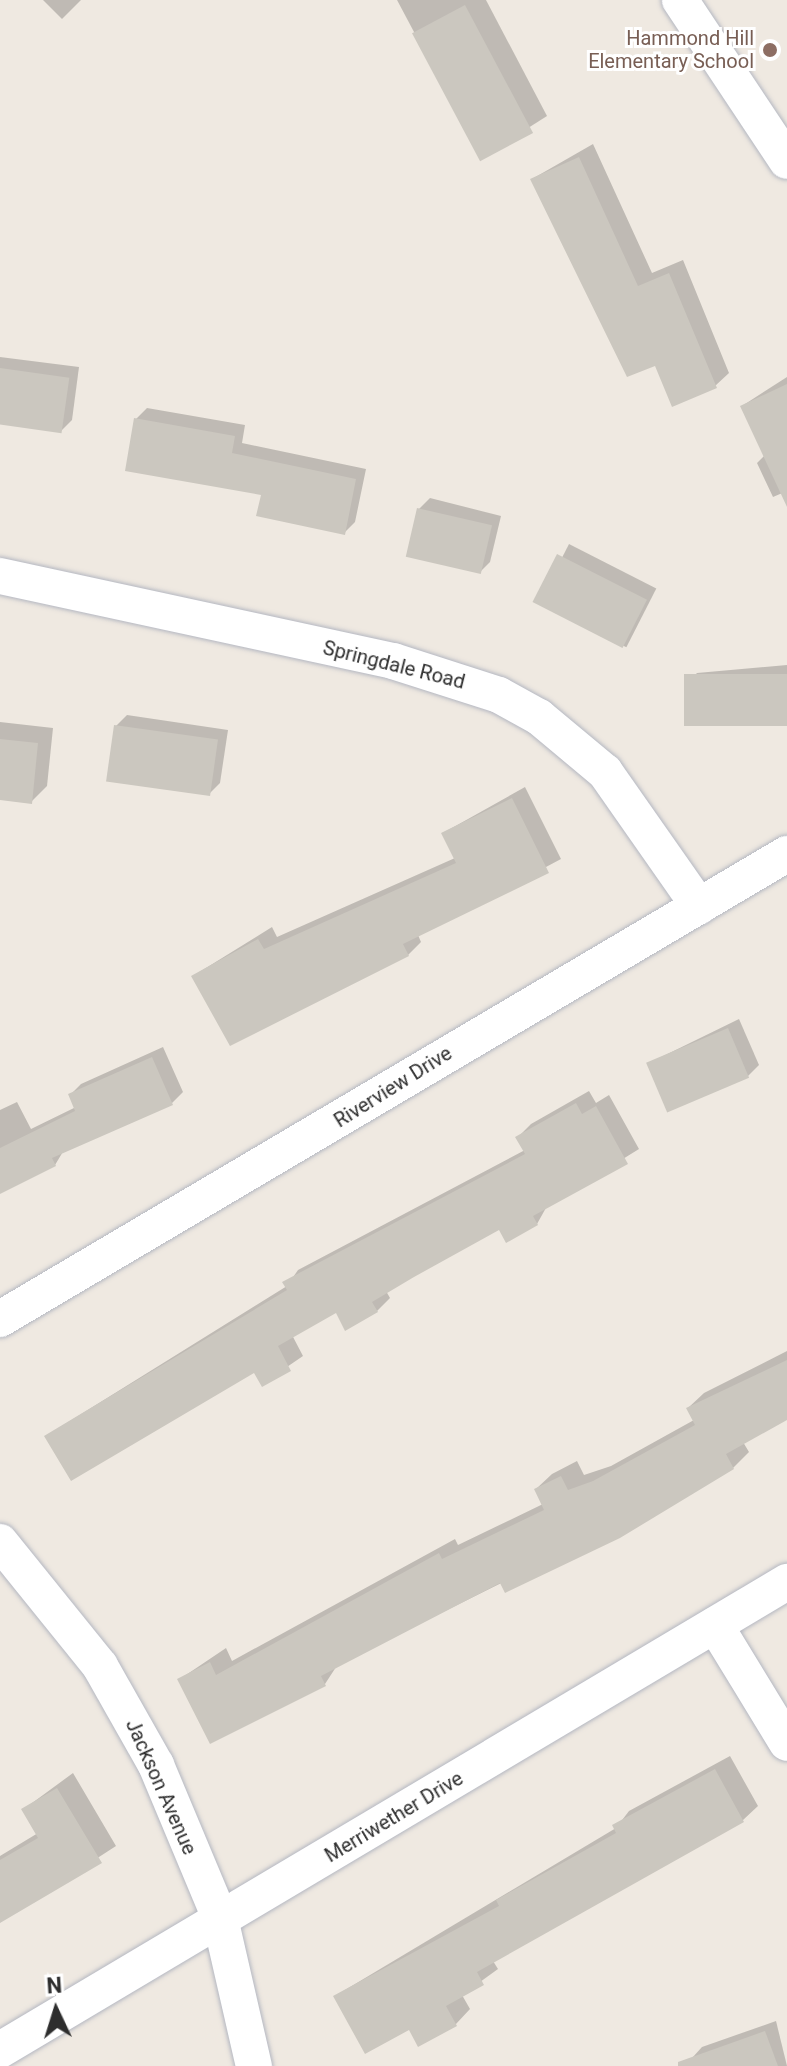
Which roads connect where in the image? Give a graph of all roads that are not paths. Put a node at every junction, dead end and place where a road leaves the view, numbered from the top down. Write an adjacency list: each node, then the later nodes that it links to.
1 (680, 0): 2 (street)
2 (787, 161)
3 (0, 576): 5 (street, Springdale Road)
4 (787, 854): 5 (street, Riverview Drive)
5 (699, 906): 6 (street, Riverview Drive)
6 (0, 1319)
7 (0, 1542): 11 (street, Jackson Avenue)
8 (787, 1582): 9 (street, Merriwether Drive)
9 (715, 1625): 10 (street); 11 (street, Merriwether Drive)
10 (787, 1743)
11 (220, 1918): 12 (street, Merriwether Drive); 13 (street, Jackson Avenue)
12 (0, 2050)
13 (254, 2066)

